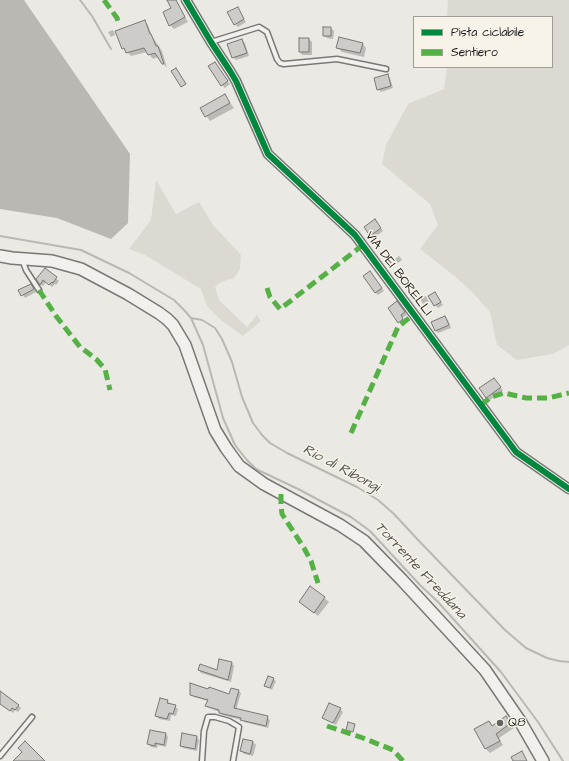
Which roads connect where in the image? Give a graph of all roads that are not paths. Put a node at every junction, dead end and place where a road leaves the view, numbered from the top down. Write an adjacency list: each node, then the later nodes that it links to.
1 (186, 0): 2 (street, VIA DEI BORELLI)
2 (211, 42): 3 (lane); 7 (street, VIA DEI BORELLI)
3 (386, 69)
4 (0, 256): 5 (main road)
5 (22, 259): 6 (lane); 12 (main road)
6 (39, 290)
7 (569, 489)
8 (32, 717): 9 (lane)
9 (0, 756)
10 (202, 761): 11 (lane)
11 (232, 761)
12 (543, 761)

